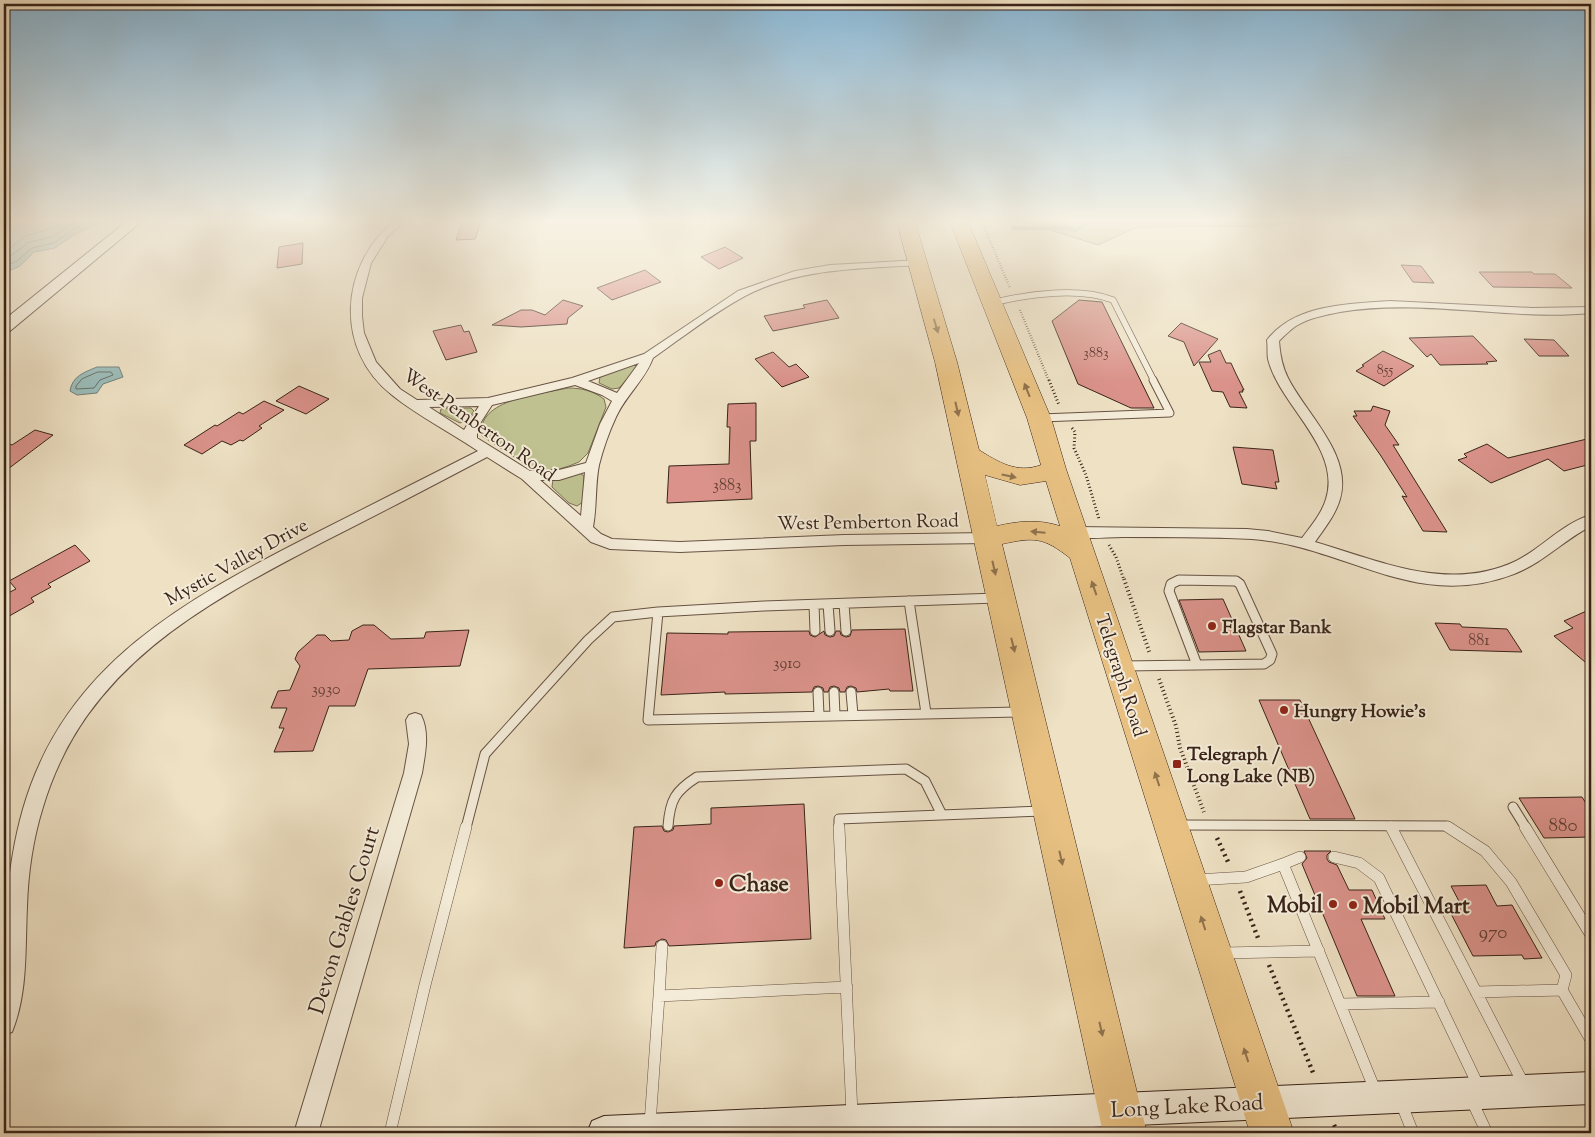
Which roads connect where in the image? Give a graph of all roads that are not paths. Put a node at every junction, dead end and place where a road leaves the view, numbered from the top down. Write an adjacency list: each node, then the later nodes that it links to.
1 (69, 275): 8 (main road)
2 (361, 275): 13 (street, West Pemberton Road)
3 (792, 275): 9 (street)
4 (921, 275): 17 (highway, one-way to 17)
5 (981, 275): 6 (highway, Telegraph Road)
6 (992, 303): 14 (highway, Telegraph Road, one-way to 6); 14 (lane)
7 (1591, 310): 25 (street)
8 (4, 328)
9 (648, 356): 10 (street); 11 (street)
10 (576, 382): 11 (street); 12 (street)
11 (618, 400): 18 (street)
12 (488, 402): 13 (street); 15 (street)
13 (413, 404): 15 (street, West Pemberton Road)
14 (1039, 418): 19 (highway, Telegraph Road)
15 (470, 439): 16 (street, West Pemberton Road)
16 (486, 452): 20 (street, West Pemberton Road); 66 (street, Mystic Valley Drive)
17 (968, 455): 19 (highway, one-way to 19); 23 (highway)
18 (592, 466): 20 (street); 22 (street)
19 (1054, 470): 24 (highway, Telegraph Road)
20 (527, 476): 22 (street, West Pemberton Road)
21 (1591, 520): 25 (street)
22 (585, 528): 23 (street, West Pemberton Road)
23 (987, 538): 24 (highway, one-way to 23); 26 (highway, one-way to 26)
24 (1078, 542): 25 (street); 36 (highway, Telegraph Road, one-way to 24)
25 (1306, 544)
26 (1001, 598): 27 (lane); 40 (highway, one-way to 40)
27 (909, 601): 30 (lane); 41 (lane)
28 (814, 604): 29 (lane); 31 (lane); 33 (lane)
29 (828, 604): 30 (lane); 34 (lane)
30 (844, 604): 32 (lane)
31 (658, 612): 44 (lane); 78 (lane)
32 (846, 630)
33 (815, 631)
34 (830, 631)
35 (1197, 665): 35 (lane); 36 (lane)
36 (1120, 666): 50 (highway, Telegraph Road, one-way to 36)
37 (818, 692): 44 (lane)
38 (834, 692): 42 (lane)
39 (851, 692): 43 (lane)
40 (1028, 712): 41 (lane); 47 (highway)
41 (926, 713): 43 (lane)
42 (836, 715): 43 (lane); 44 (lane)
43 (853, 715)
44 (819, 716)
45 (416, 720): 77 (street, Devon Gables Court)
46 (1513, 807): 56 (lane)
47 (1050, 811): 48 (lane); 74 (highway, one-way to 74)
48 (942, 816): 49 (lane); 60 (lane)
49 (668, 826)
50 (1172, 826): 51 (lane); 55 (highway, Telegraph Road)
51 (1392, 827): 61 (lane); 62 (lane)
52 (1300, 857): 54 (lane)
53 (1334, 857): 64 (lane)
54 (1283, 864): 55 (lane); 58 (lane)
55 (1189, 880): 59 (highway, Telegraph Road, one-way to 55)
56 (1591, 935)
57 (662, 946): 63 (lane)
58 (1319, 951): 59 (lane); 65 (lane)
59 (1213, 954): 72 (highway, Telegraph Road, one-way to 59)
60 (847, 987): 63 (lane); 73 (lane)
61 (1562, 990): 62 (lane); 67 (lane)
62 (1476, 992): 69 (lane)
63 (659, 996): 76 (lane)
64 (1439, 1002): 65 (lane); 70 (lane)
65 (1341, 1004): 71 (lane)
66 (4, 1024)
67 (1591, 1040)
68 (1591, 1088): 69 (main road, Long Lake Road)
69 (1527, 1091): 70 (main road, Long Lake Road)
70 (1475, 1093): 71 (main road, Long Lake Road); 81 (lane)
71 (1388, 1097): 72 (main road, Long Lake Road); 80 (lane)
72 (1267, 1118): 74 (main road, Long Lake Road)
73 (852, 1121): 74 (main road, Long Lake Road); 75 (main road, Long Lake Road)
74 (1122, 1121)
75 (776, 1129): 76 (main road, Long Lake Road)
76 (649, 1131): 79 (main road, Long Lake Road)
77 (306, 1133)
78 (390, 1133)
79 (604, 1133)
80 (1414, 1133)
81 (1487, 1133)

